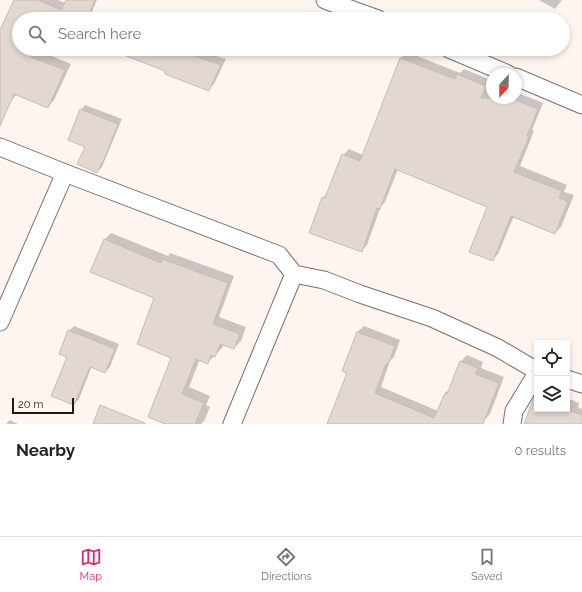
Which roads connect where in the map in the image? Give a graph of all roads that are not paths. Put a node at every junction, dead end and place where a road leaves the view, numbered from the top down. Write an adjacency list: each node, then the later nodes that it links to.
1 (325, 0): 2 (street)
2 (358, 12)
3 (466, 56): 4 (street)
4 (494, 68)
5 (522, 80): 6 (street)
6 (582, 105)
7 (0, 147): 8 (street)
8 (65, 173): 9 (street); 10 (street)
9 (294, 274): 11 (street); 15 (street)
10 (0, 322)
11 (534, 370)
12 (535, 376): 16 (street)
13 (570, 380): 14 (street)
14 (582, 384)
15 (232, 424)
16 (512, 424)

